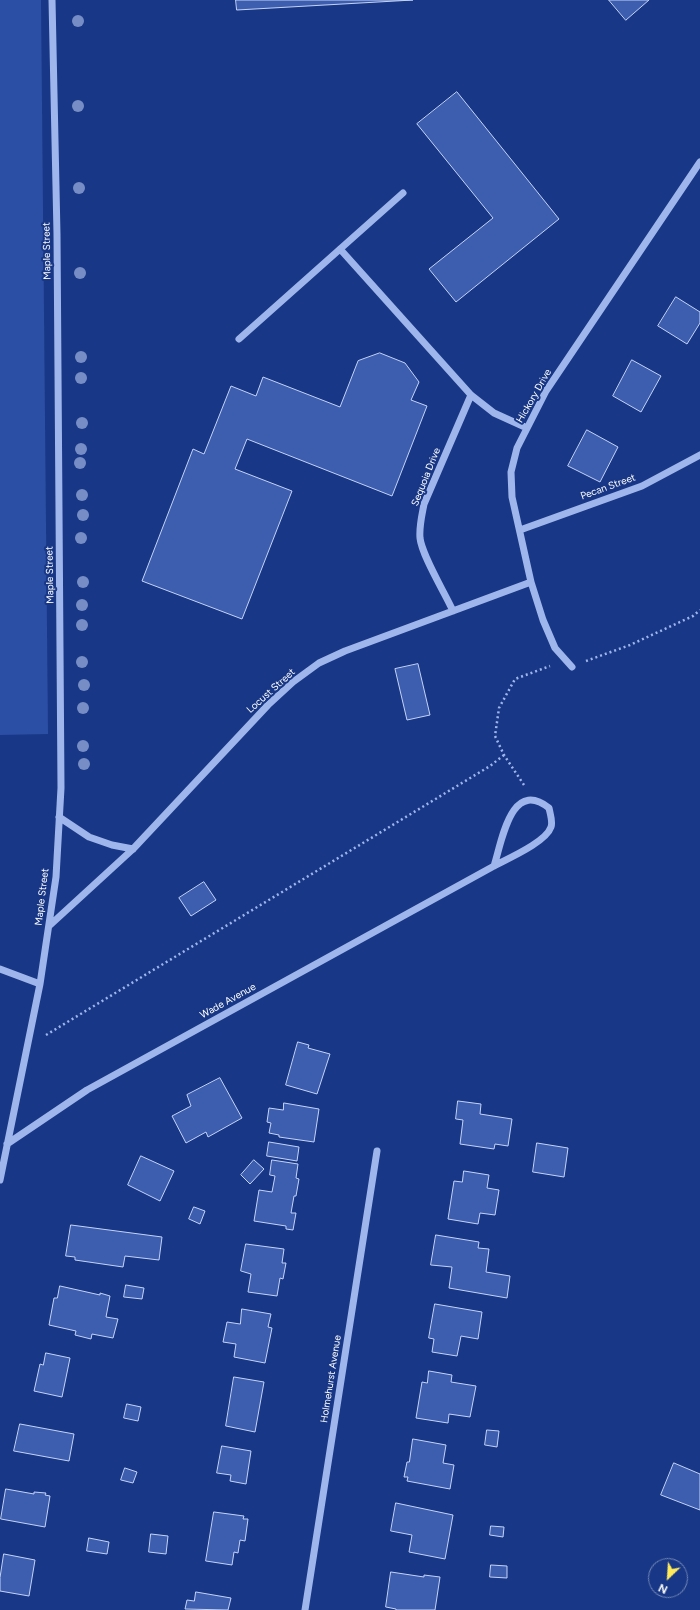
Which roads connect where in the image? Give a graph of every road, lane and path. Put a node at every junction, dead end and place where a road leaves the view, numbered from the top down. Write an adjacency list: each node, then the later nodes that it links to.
1 (52, 0): 16 (street, Maple Street)
2 (700, 162): 7 (street, Hickory Drive)
3 (403, 193): 4 (street)
4 (340, 249): 5 (street); 6 (street)
5 (239, 339)
6 (471, 395): 7 (street); 11 (street, Sequoia Drive)
7 (527, 428): 9 (street, Hickory Drive)
8 (700, 455): 9 (street, Pecan Street)
9 (520, 530): 10 (street, Hickory Drive)
10 (531, 582): 11 (street, Locust Street); 12 (street, Hickory Drive)
11 (453, 611): 17 (street, Locust Street)
12 (572, 667)
13 (495, 736): 14 (path)
14 (504, 754): 15 (path); 22 (path)
15 (517, 772)
16 (59, 818): 17 (street); 19 (street, Maple Street)
17 (133, 849): 19 (street, Locust Street)
18 (494, 866): 18 (street, Wade Avenue); 23 (street, Wade Avenue)
19 (49, 926): 21 (street, Maple Street)
20 (0, 969): 21 (street)
21 (40, 984): 22 (street, Maple Street)
22 (28, 1046): 23 (street, Maple Street)
23 (7, 1144): 25 (street)
24 (377, 1151): 26 (street, Holmehurst Avenue)
25 (0, 1180)
26 (305, 1610)

